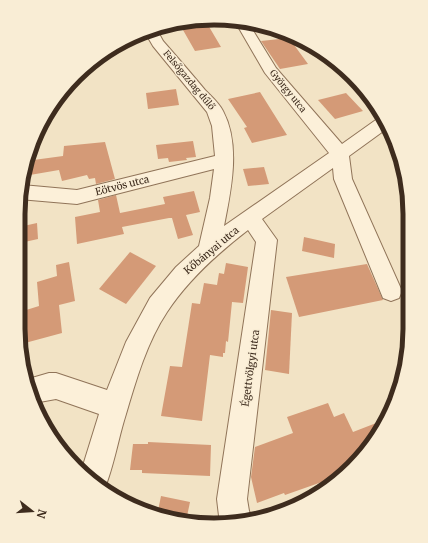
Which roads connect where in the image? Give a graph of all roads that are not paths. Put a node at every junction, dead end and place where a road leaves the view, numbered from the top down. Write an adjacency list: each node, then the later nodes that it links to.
1 (245, 28): 4 (street, György utca)
2 (153, 35): 5 (street, Felsőgazdag dűlő)
3 (381, 125): 4 (street, Kőbányai utca)
4 (340, 154): 7 (street, Kőbányai utca); 9 (street)
5 (223, 160): 6 (street, Eötvös utca); 8 (street, Felsőgazdag dűlő)
6 (26, 192)
7 (250, 218): 8 (street, Kőbányai utca); 13 (street, Égettvölgyi utca)
8 (209, 249): 11 (street, Kőbányai utca)
9 (391, 291)
10 (35, 390): 11 (street)
11 (114, 406): 12 (street, Kőbányai utca)
12 (95, 475)
13 (234, 517)

